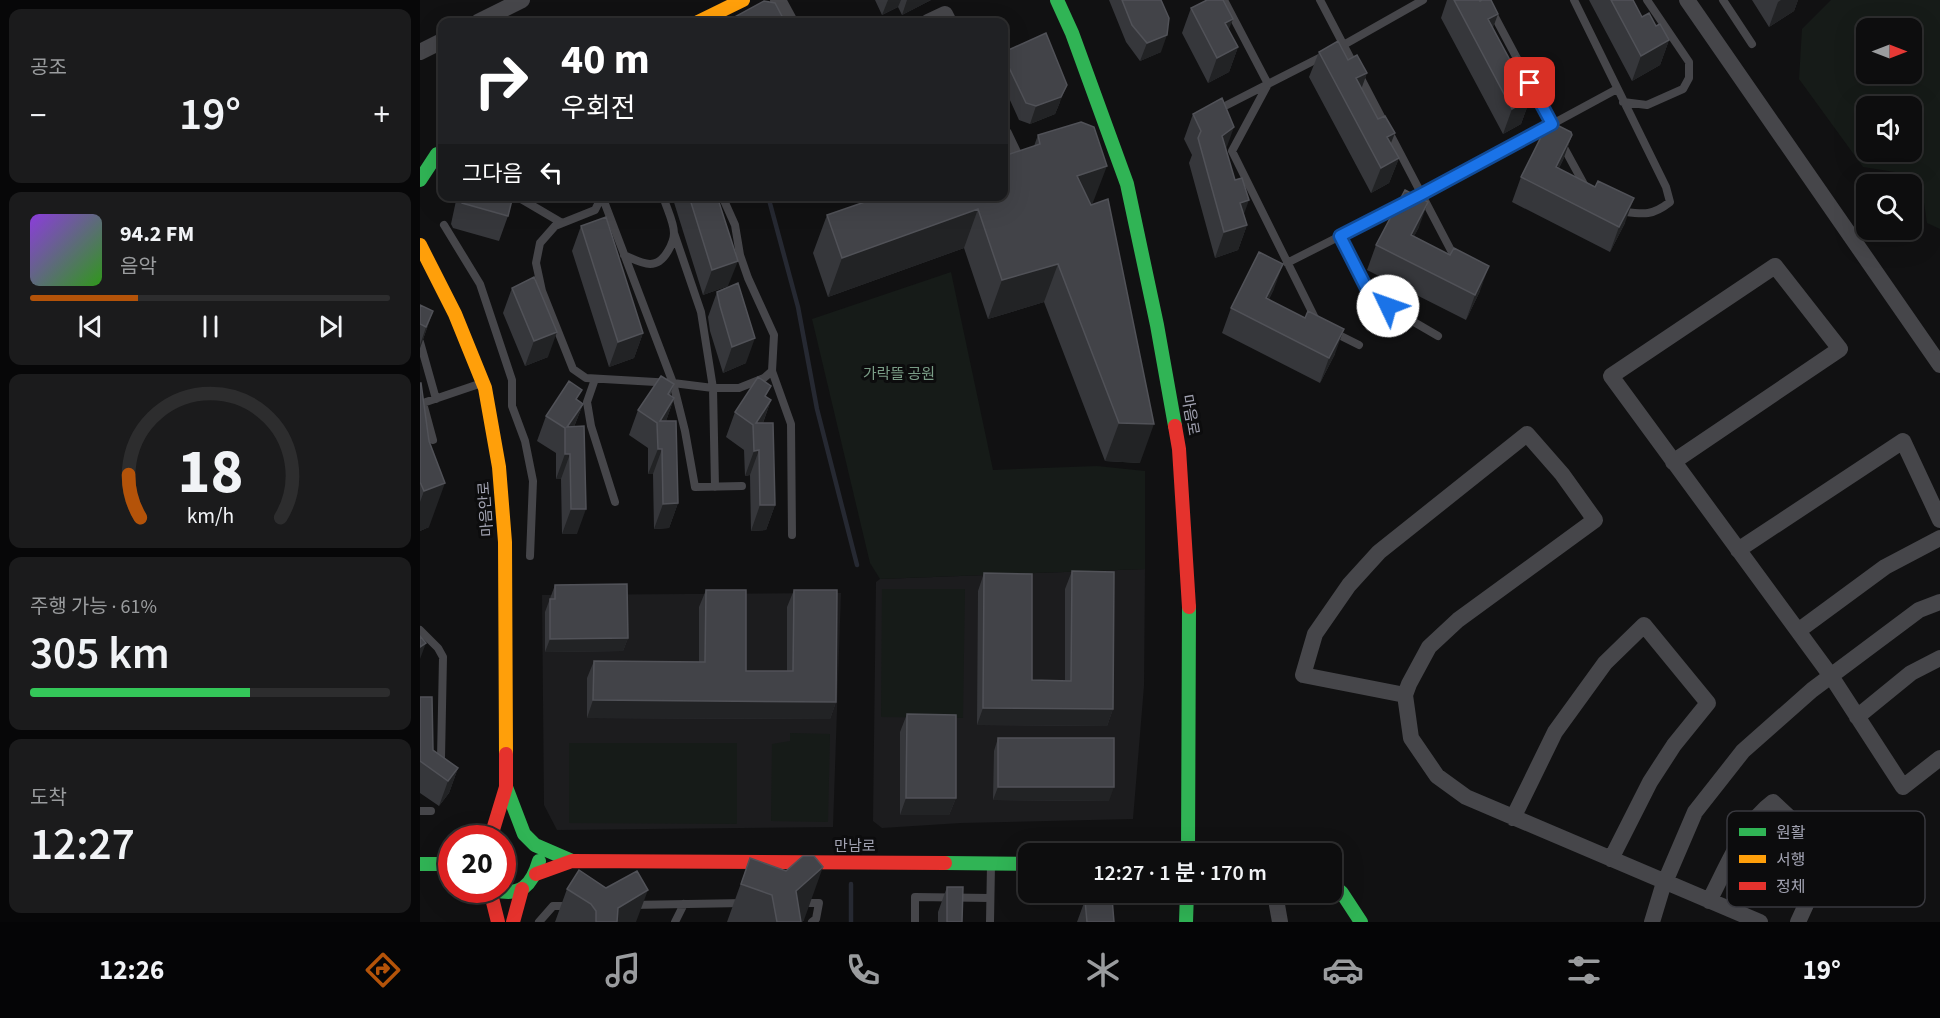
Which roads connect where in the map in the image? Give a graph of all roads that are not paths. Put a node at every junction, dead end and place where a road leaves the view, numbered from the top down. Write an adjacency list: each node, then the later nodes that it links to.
1 (522, 0): 13 (street)
2 (743, 0): 14 (street)
3 (778, 0): 15 (street)
4 (1057, 0): 24 (street, 마음로)
5 (1224, 0): 20 (lane)
6 (1320, 0): 18 (lane)
7 (1423, 0): 18 (lane)
8 (1486, 0): 25 (lane)
9 (1574, 0): 21 (lane)
10 (1647, 0): 22 (lane)
11 (1687, 0): 52 (street)
12 (1723, 0): 17 (lane)
13 (486, 18)
14 (706, 18)
15 (788, 18)
16 (438, 42): 19 (street)
17 (1752, 44)
18 (1344, 45): 20 (lane); 33 (lane)
19 (420, 52)
20 (1268, 84): 23 (lane); 47 (lane)
21 (1617, 89): 22 (lane); 25 (lane)
22 (1623, 102): 40 (lane)
23 (1227, 105)
24 (1105, 123): 26 (street); 89 (street, 마음로)
25 (1552, 124): 33 (lane); 39 (lane)
26 (1085, 130)
27 (1034, 148): 31 (street)
28 (438, 152): 29 (street)
29 (420, 153)
30 (438, 155): 32 (street)
31 (1009, 157)
32 (420, 180)
33 (1422, 194): 44 (lane); 48 (lane)
34 (524, 201): 41 (lane)
35 (600, 201): 41 (lane)
36 (604, 201): 46 (lane)
37 (664, 201): 43 (lane)
38 (724, 201): 53 (lane)
39 (1592, 201)
40 (1608, 209)
41 (562, 224): 54 (lane)
42 (444, 225): 68 (lane)
43 (674, 233): 46 (lane); 57 (lane)
44 (1340, 236): 47 (lane); 49 (lane)
45 (420, 245): 55 (street, 마음안로)
46 (624, 255): 56 (lane)
47 (1287, 263): 51 (lane)
48 (1466, 267)
49 (1438, 336)
50 (420, 342): 58 (lane)
51 (1359, 345)
52 (1940, 365)
53 (772, 371): 57 (lane); 65 (lane)
54 (595, 379): 56 (lane); 63 (lane)
55 (483, 383): 58 (lane); 80 (street, 마음안로)
56 (673, 383): 57 (lane); 62 (lane)
57 (712, 388): 62 (lane)
58 (436, 399): 59 (lane)
59 (433, 440)
60 (1673, 462): 60 (street); 67 (street)
61 (742, 486): 62 (lane)
62 (715, 487)
63 (615, 502)
64 (1940, 520): 67 (street)
65 (792, 535)
66 (1940, 538): 71 (street)
67 (1738, 550): 71 (street)
68 (530, 556)
69 (1940, 602): 73 (street)
70 (420, 630): 76 (lane)
71 (1798, 631): 73 (street)
72 (1940, 658): 77 (street)
73 (1831, 676): 77 (street); 99 (street)
74 (1405, 695): 74 (street); 85 (street)
75 (430, 702): 76 (lane)
76 (441, 702): 78 (lane)
77 (1857, 717): 79 (street)
78 (441, 758)
79 (1940, 758)
80 (506, 787): 86 (street); 88 (street)
81 (420, 811): 82 (lane)
82 (432, 811)
83 (1761, 811): 84 (street)
84 (1783, 811)
85 (1513, 818): 91 (street); 91 (street)
86 (493, 825)
87 (516, 832): 88 (street)
88 (524, 834): 90 (street)
89 (1188, 843)
90 (535, 845): 92 (street); 98 (street)
91 (1611, 859): 99 (street)
92 (572, 861): 95 (street, 만남로); 98 (street)
93 (438, 863): 94 (street)
94 (420, 864)
95 (990, 864): 96 (street, 만남로); 103 (lane)
96 (1018, 864)
97 (1727, 867): 104 (street)
98 (536, 874): 100 (street)
99 (1665, 882): 104 (street); 124 (street)
100 (522, 889): 101 (street); 115 (street)
101 (516, 891)
102 (1342, 893): 123 (street)
103 (990, 898): 119 (lane); 120 (lane)
104 (1709, 901): 125 (street)
105 (493, 903): 114 (street)
106 (752, 903): 109 (lane)
107 (785, 903): 118 (lane)
108 (1187, 903): 121 (street)
109 (684, 904): 110 (lane); 117 (lane)
110 (618, 905)
111 (1277, 905): 122 (street)
112 (575, 906): 116 (lane)
113 (1805, 907): 126 (street)
114 (498, 922)
115 (513, 922)
116 (538, 922)
117 (675, 922)
118 (812, 922)
119 (915, 922)
120 (990, 922)
121 (1186, 922)
122 (1280, 922)
123 (1360, 922)
124 (1652, 922)
125 (1760, 922)
126 (1798, 922)

